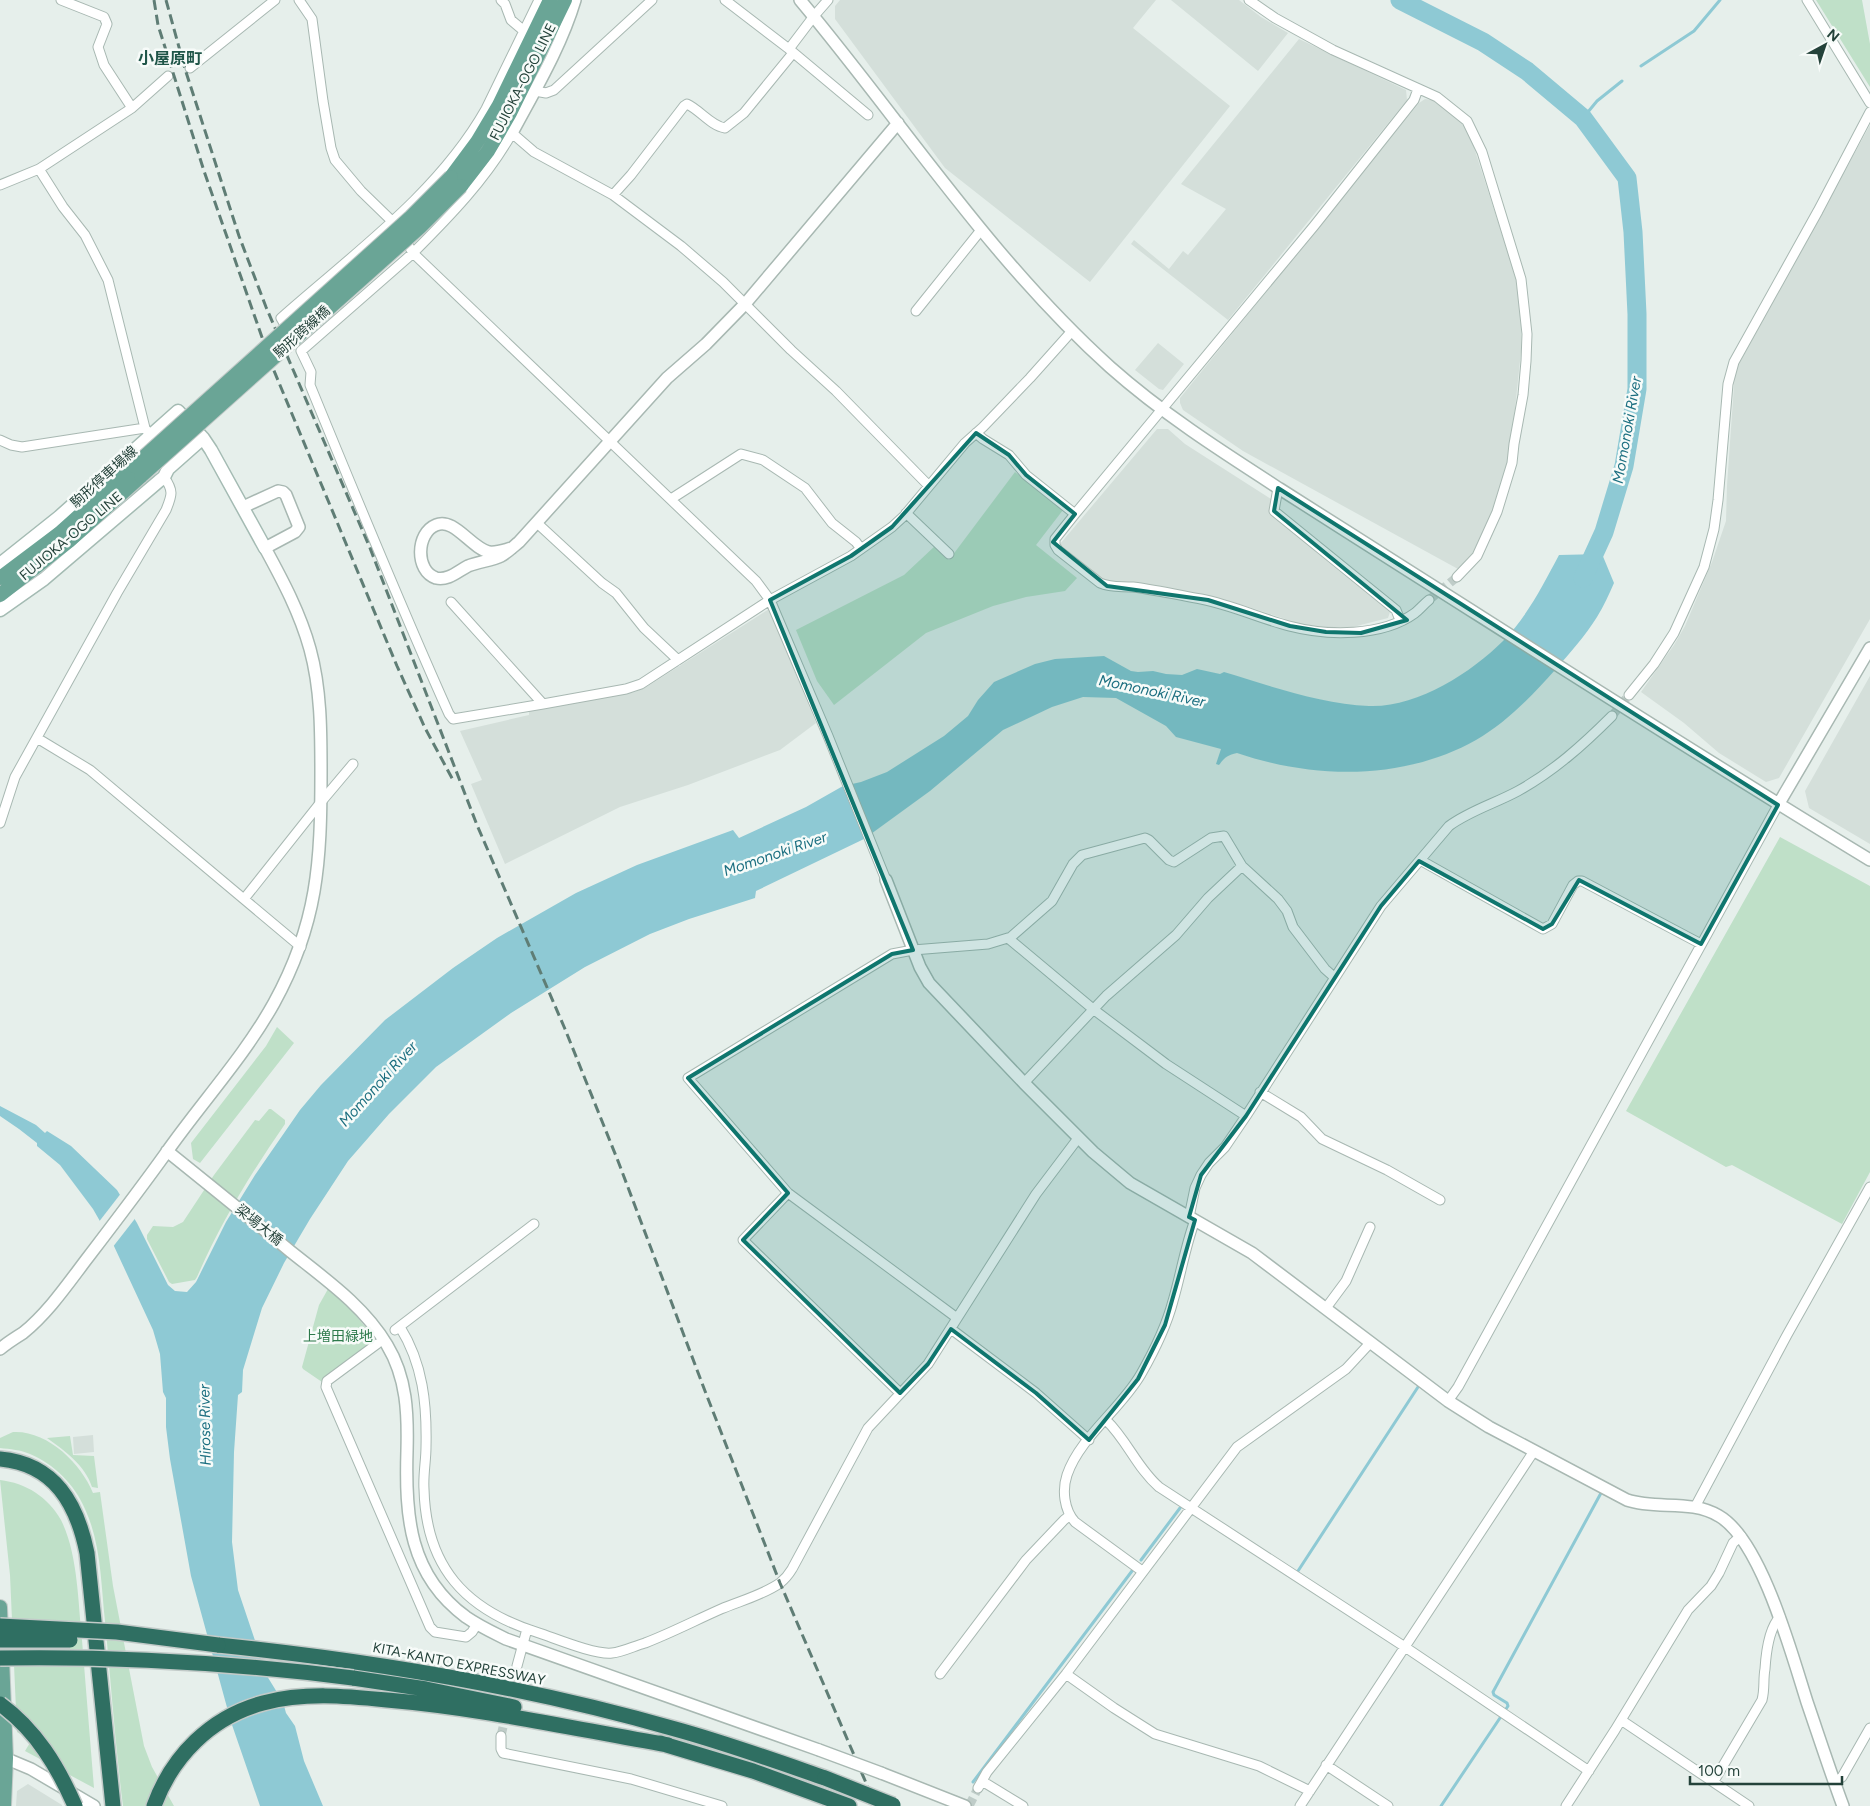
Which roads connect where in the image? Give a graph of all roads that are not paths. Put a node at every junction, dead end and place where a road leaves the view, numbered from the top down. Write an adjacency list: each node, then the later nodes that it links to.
1 (61, 0): 23 (street)
2 (275, 0): 18 (street)
3 (299, 0): 32 (street)
4 (501, 0): 16 (street)
5 (539, 0): 16 (street)
6 (550, 0): 29 (main road, FUJIOKA-OGO LINE)
7 (565, 0): 29 (main road, FUJIOKA-OGO LINE)
8 (575, 0): 21 (street)
9 (652, 0): 21 (street)
10 (725, 0): 17 (street)
11 (800, 0): 15 (street)
12 (828, 0): 15 (street)
13 (1249, 0): 20 (street)
14 (1807, 0): 22 (street)
15 (814, 16): 17 (street); 26 (street)
16 (525, 28): 32 (street)
17 (791, 51): 25 (street); 31 (street)
18 (190, 68)
19 (168, 76): 23 (street)
20 (1418, 89): 39 (street); 59 (street)
21 (535, 91): 27 (street)
22 (1870, 103)
23 (132, 108): 28 (street)
24 (1870, 112): 69 (street)
25 (868, 115)
26 (898, 123): 33 (street); 35 (street)
27 (512, 133): 31 (street); 34 (street)
28 (39, 169): 30 (street); 40 (street)
29 (456, 181): 45 (main road, 駒形跨線橋, bridge)
30 (0, 185)
31 (613, 194): 35 (street)
32 (392, 221): 34 (street); 38 (street)
33 (981, 230): 36 (street); 37 (street)
34 (413, 253): 38 (street); 44 (street)
35 (745, 304): 44 (street); 47 (street)
36 (916, 311)
37 (1072, 331): 39 (street); 41 (street)
38 (301, 351): 70 (street)
39 (1163, 411): 48 (street); 52 (street)
40 (148, 431): 42 (main road, 駒形停車場線); 43 (street); 58 (main road, 駒形停車場線)
41 (976, 433): 47 (street); 52 (street)
42 (203, 438): 46 (main road); 50 (main road, 駒形停車場線)
43 (0, 440)
44 (610, 442): 49 (street); 53 (street)
45 (138, 471): 60 (main road, FUJIOKA-OGO LINE); 61 (main road, FUJIOKA-OGO LINE)
46 (164, 477): 65 (main road); 72 (street)
47 (929, 486): 51 (street)
48 (1278, 488): 66 (street); 75 (street)
49 (671, 499): 56 (street); 62 (street)
50 (243, 507): 54 (main road, 駒形停車場線); 54 (street)
51 (906, 513): 56 (street); 57 (street)
52 (1075, 514): 66 (street)
53 (537, 523): 55 (street); 68 (street)
54 (265, 548): 74 (street)
55 (512, 548): 55 (street)
56 (861, 549): 62 (street)
57 (949, 554)
58 (0, 564)
59 (1457, 577)
60 (0, 578)
61 (0, 595)
62 (770, 600): 68 (street); 80 (street)
63 (1429, 600): 66 (street)
64 (451, 602): 70 (street)
65 (0, 610)
66 (1400, 620)
67 (1870, 648): 75 (street)
68 (678, 660): 70 (street)
69 (1629, 695)
70 (543, 704)
71 (1612, 716): 77 (street)
72 (37, 738): 76 (street); 81 (street)
73 (353, 764): 74 (street)
74 (321, 802): 81 (street); 84 (street)
75 (1778, 804): 78 (street); 83 (street)
76 (0, 823)
77 (1420, 860): 83 (street); 86 (street)
78 (1870, 860)
79 (1242, 866): 82 (street); 86 (street); 87 (street)
80 (886, 880): 85 (street)
81 (244, 899): 84 (street)
82 (1008, 938): 85 (street); 87 (street)
83 (1701, 944): 106 (street)
84 (301, 946): 92 (street)
85 (913, 950): 88 (street); 94 (street)
86 (1334, 977): 89 (street)
87 (1093, 1009): 88 (street); 90 (street)
88 (1024, 1083): 91 (street)
89 (1260, 1092): 90 (street); 95 (street)
90 (1246, 1116): 96 (street)
91 (1079, 1137): 96 (street); 100 (street)
92 (167, 1151): 104 (street); 118 (street, 梁場大橋)
93 (1870, 1187): 111 (street)
94 (788, 1193): 100 (street); 105 (street)
95 (1440, 1200)
96 (1192, 1218): 99 (street); 107 (street)
97 (534, 1224): 120 (street)
98 (1370, 1227): 99 (street)
99 (1326, 1308): 102 (street)
100 (957, 1318): 101 (street)
101 (951, 1329): 105 (street); 108 (street)
102 (1371, 1342): 106 (street); 112 (street)
103 (377, 1344): 118 (street)
104 (0, 1348)
105 (900, 1393): 120 (street)
106 (1448, 1401): 109 (street)
107 (1106, 1420): 108 (street); 112 (street)
108 (1089, 1440): 113 (street)
109 (1534, 1451): 111 (street); 124 (street)
110 (4, 1465): 139 (highway)
111 (1695, 1507): 114 (street)
112 (1190, 1509): 115 (street); 124 (street)
113 (1070, 1516): 115 (street); 127 (street)
114 (1741, 1536): 117 (street); 130 (street)
115 (1142, 1572): 128 (street)
116 (0, 1607): 134 (main road)
117 (1780, 1617): 137 (street); 138 (street)
118 (477, 1624): 123 (street, 梁場大橋)
119 (0, 1626): 122 (highway, bridge)
120 (527, 1629): 123 (street)
121 (0, 1640): 122 (highway, KITA-KANTO EXPRESSWAY, bridge)
122 (218, 1645): 142 (highway, KITA-KANTO EXPRESSWAY, bridge)
123 (522, 1645): 126 (street); 150 (street, 梁場大橋, bridge)
124 (1405, 1647): 135 (street); 136 (street)
125 (0, 1658): 133 (highway, bridge)
126 (516, 1666)
127 (940, 1674)
128 (1066, 1674): 140 (street); 151 (street)
129 (0, 1704): 141 (highway, bridge)
130 (1621, 1720): 136 (street); 137 (street)
131 (1870, 1728): 138 (street)
132 (501, 1736): 148 (street)
133 (668, 1745): 147 (highway); 149 (highway)
134 (3, 1757): 141 (street); 143 (main road)
135 (1326, 1765): 140 (street); 153 (street)
136 (1589, 1771): 154 (street)
137 (1714, 1781): 155 (street)
138 (1834, 1782): 156 (street)
139 (107, 1787): 145 (highway); 146 (highway)
140 (1310, 1791): 152 (street)
141 (74, 1802): 144 (street)
142 (895, 1805)
143 (4, 1806)
144 (94, 1806)
145 (104, 1806)
146 (113, 1806)
147 (154, 1806)
148 (722, 1806)
149 (849, 1806)
150 (965, 1806)
151 (1023, 1806)
152 (1300, 1806)
153 (1388, 1806)
154 (1566, 1806)
155 (1749, 1806)
156 (1842, 1806)

